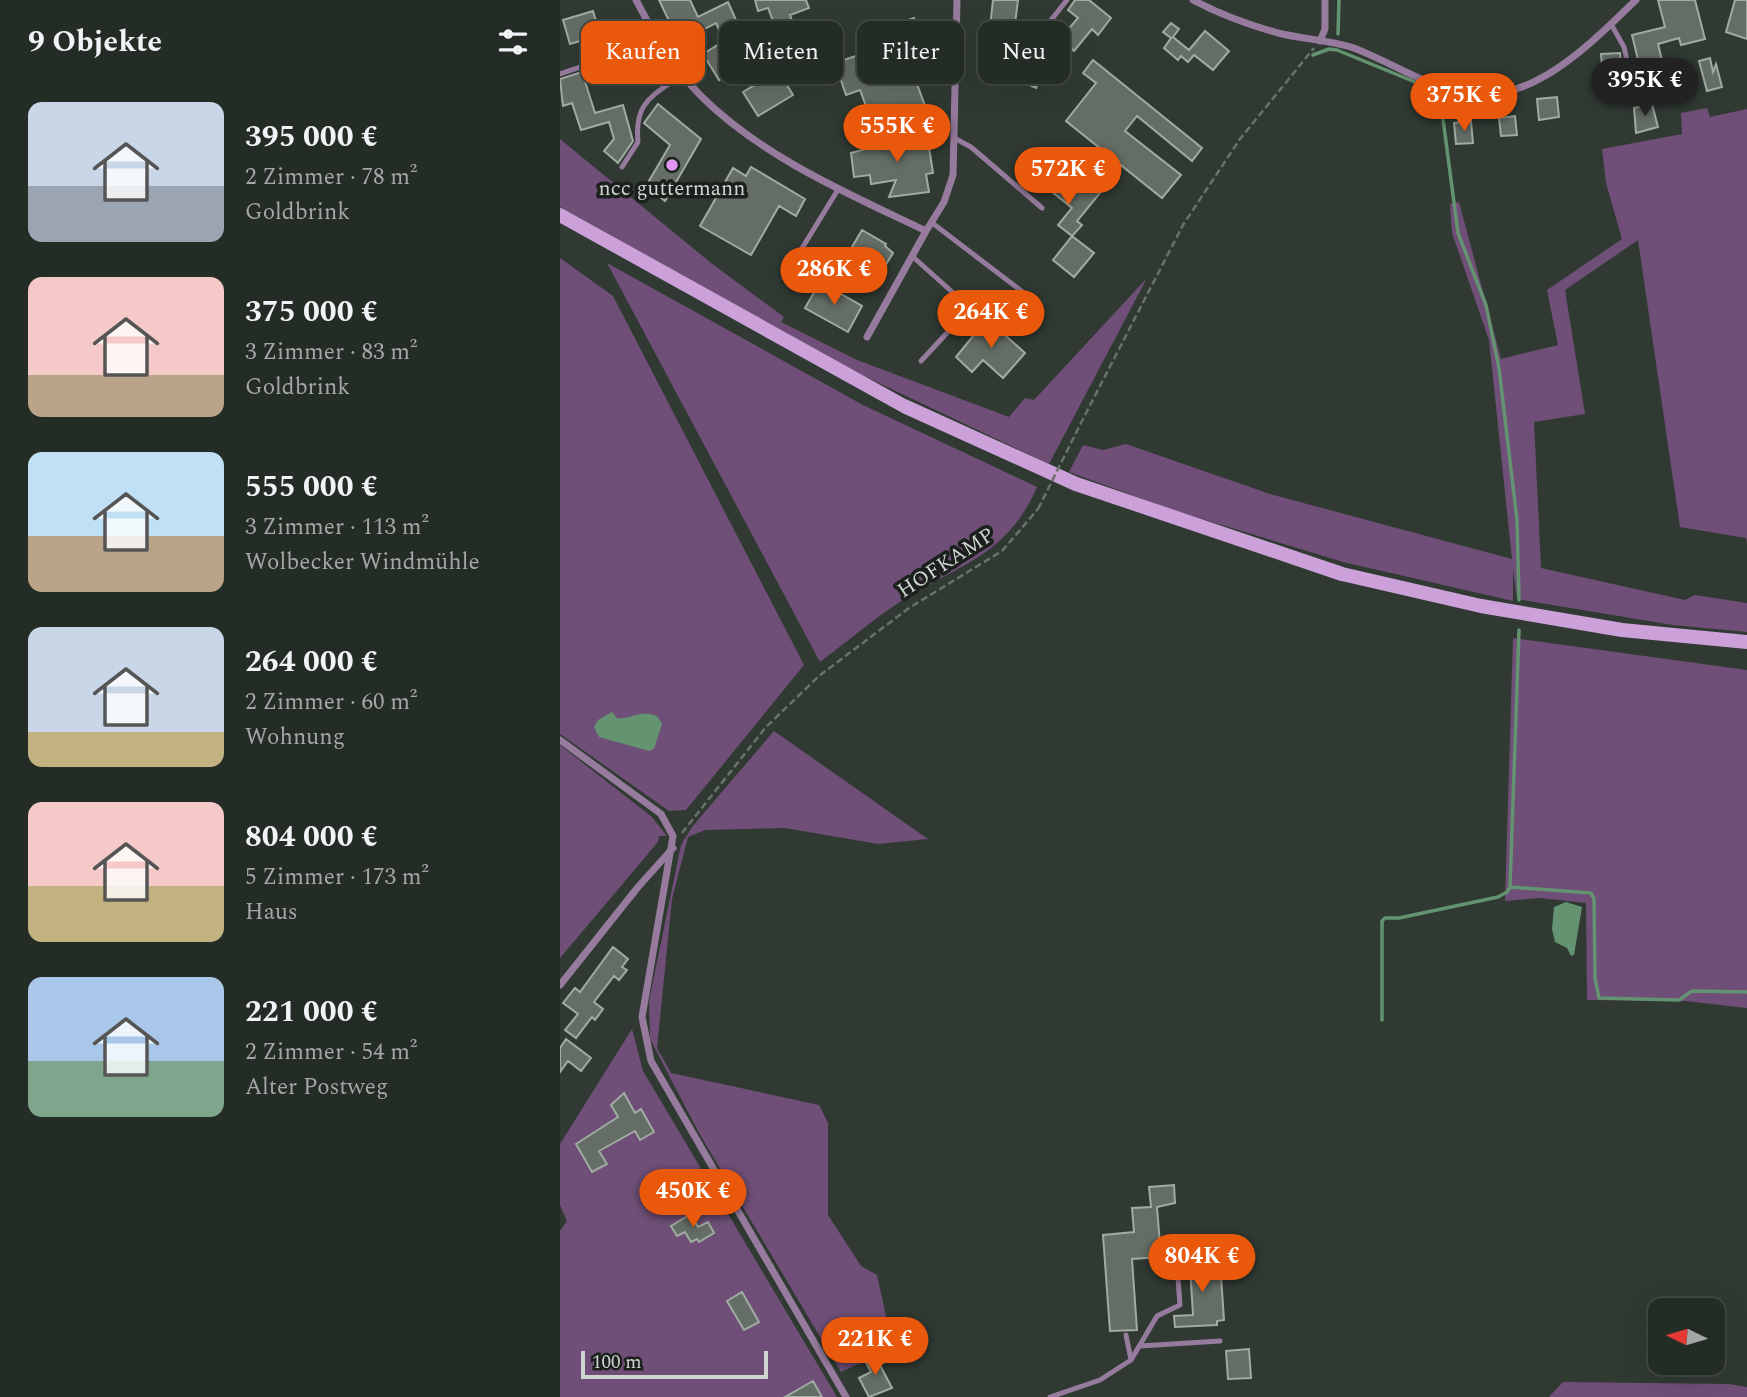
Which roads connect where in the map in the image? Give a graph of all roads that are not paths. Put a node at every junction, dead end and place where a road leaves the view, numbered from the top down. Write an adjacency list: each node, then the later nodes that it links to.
1 (636, 0): 7 (street)
2 (957, 0): 16 (street)
3 (1067, 0): 8 (lane)
4 (1193, 0): 10 (street)
5 (1325, 0): 10 (street)
6 (1636, 0): 9 (street)
7 (647, 21)
8 (1050, 21)
9 (1611, 24): 10 (street); 15 (lane)
10 (1320, 41)
11 (581, 67): 12 (lane)
12 (560, 74)
13 (671, 84): 17 (lane)
14 (692, 84): 18 (street)
15 (1633, 86)
16 (956, 139): 19 (lane); 21 (street)
17 (622, 167)
18 (839, 188): 22 (street); 24 (lane)
19 (1042, 208)
20 (560, 215): 28 (main road)
21 (931, 222): 22 (street); 25 (lane)
22 (926, 231): 23 (street)
23 (912, 256): 26 (street); 27 (lane)
24 (788, 271)
25 (1024, 293)
26 (867, 337)
27 (921, 360)
28 (1747, 642)
29 (560, 740): 30 (street)
30 (673, 848): 31 (street); 37 (street)
31 (560, 985)
32 (1175, 1237): 35 (lane)
33 (1126, 1335): 36 (lane)
34 (1220, 1341): 35 (lane)
35 (1140, 1346): 36 (lane)
36 (1131, 1360): 38 (lane)
37 (846, 1397)
38 (1050, 1397)

